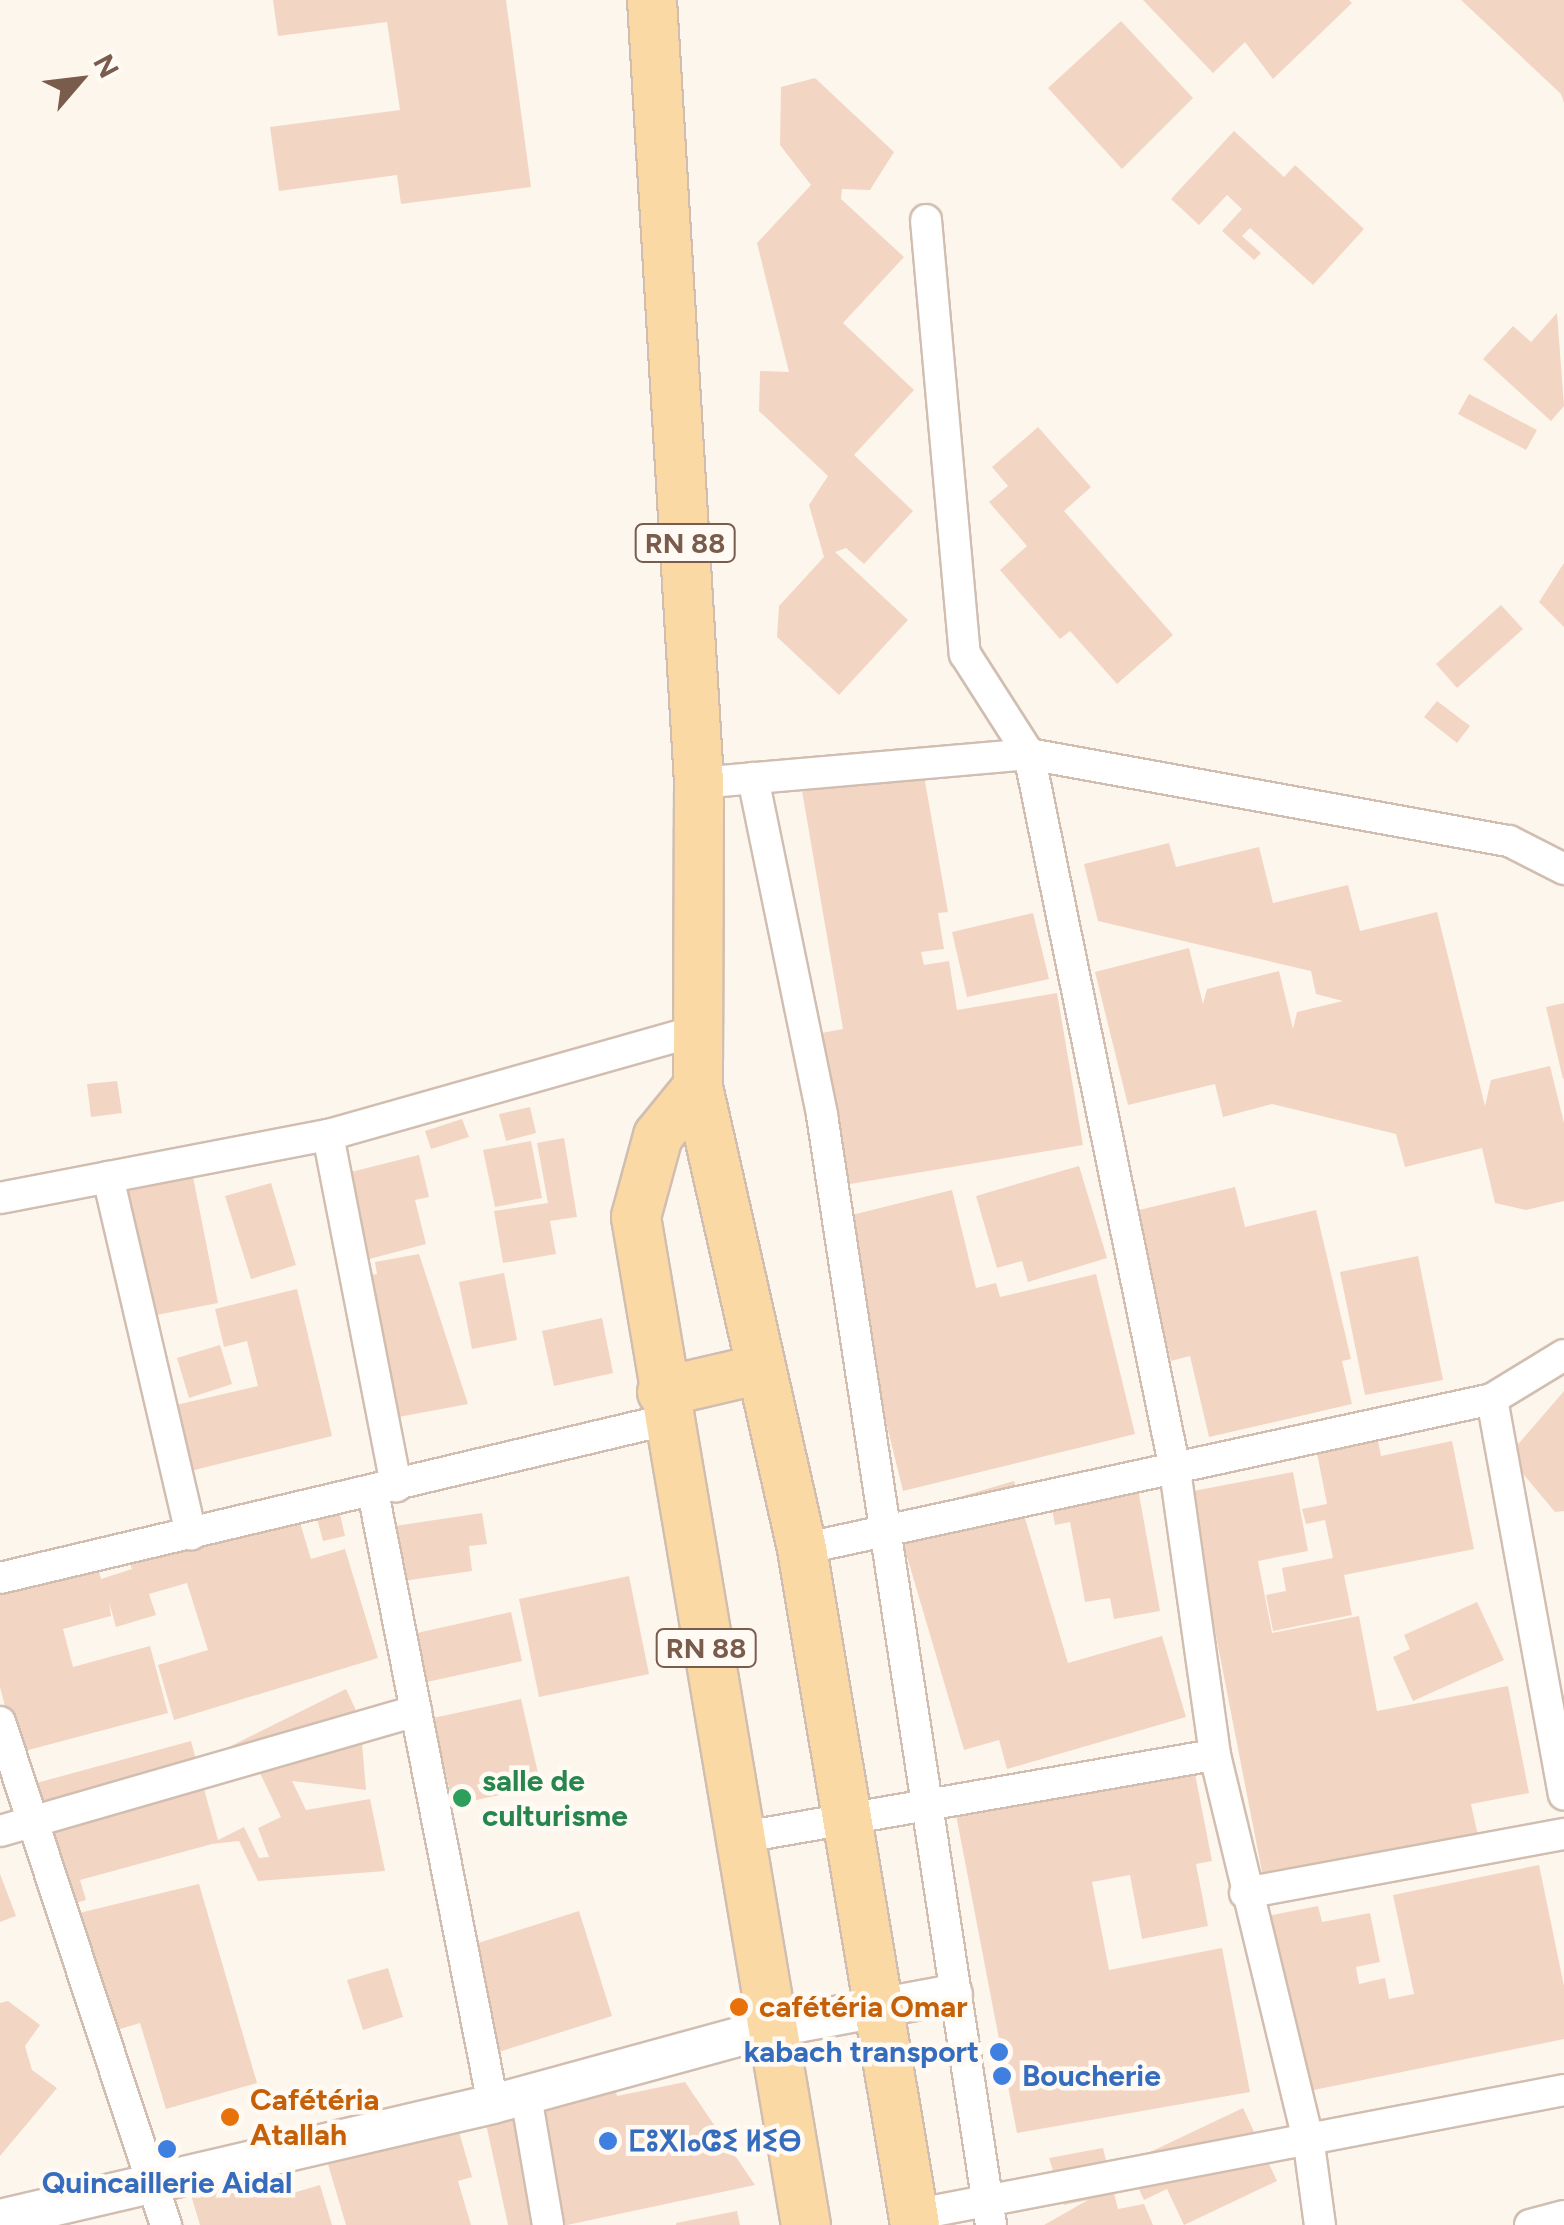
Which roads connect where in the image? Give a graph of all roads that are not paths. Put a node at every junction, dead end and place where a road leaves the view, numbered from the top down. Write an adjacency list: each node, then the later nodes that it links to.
1 (652, 0): 5 (main road, RN 88)
2 (926, 220): 3 (street)
3 (1029, 754): 4 (street); 6 (street); 16 (street)
4 (753, 778): 5 (street); 18 (street)
5 (699, 783): 7 (main road, RN 88)
6 (1564, 869)
7 (698, 1030): 8 (main road, RN 88); 9 (street)
8 (698, 1086): 13 (main road); 15 (main road, RN 88)
9 (328, 1135): 10 (street); 17 (street)
10 (108, 1177): 11 (street); 19 (street)
11 (0, 1198)
12 (1564, 1355): 14 (street)
13 (761, 1369): 15 (main road); 20 (main road)
14 (1492, 1400): 16 (street); 25 (street)
15 (664, 1406): 17 (street); 31 (main road, RN 88)
16 (1175, 1470): 18 (street); 24 (street)
17 (384, 1490): 19 (street); 22 (street)
18 (888, 1533): 20 (street); 26 (street)
19 (192, 1534): 21 (street)
20 (802, 1549): 27 (main road)
21 (0, 1578)
22 (416, 1710): 28 (street); 37 (street)
23 (0, 1722): 28 (street)
24 (1215, 1755): 26 (street); 32 (street)
25 (1564, 1794)
26 (932, 1808): 27 (street); 33 (street)
27 (846, 1824): 31 (street); 34 (main road)
28 (34, 1825): 29 (street); 39 (street)
29 (0, 1831)
30 (1564, 1834): 32 (street)
31 (738, 1838): 35 (main road, RN 88)
32 (1245, 1893): 38 (street)
33 (953, 1994): 34 (street); 40 (street)
34 (878, 2009): 35 (street); 43 (main road)
35 (770, 2028): 37 (street); 46 (main road, RN 88)
36 (1564, 2090): 38 (street)
37 (509, 2100): 39 (street); 45 (street)
38 (1309, 2144): 40 (street); 47 (street)
39 (154, 2186): 42 (street); 44 (street)
40 (989, 2213): 43 (street)
41 (1564, 2216): 48 (street)
42 (0, 2218)
43 (914, 2220)
44 (166, 2225)
45 (548, 2225)
46 (806, 2225)
47 (1320, 2225)
48 (1530, 2225)

